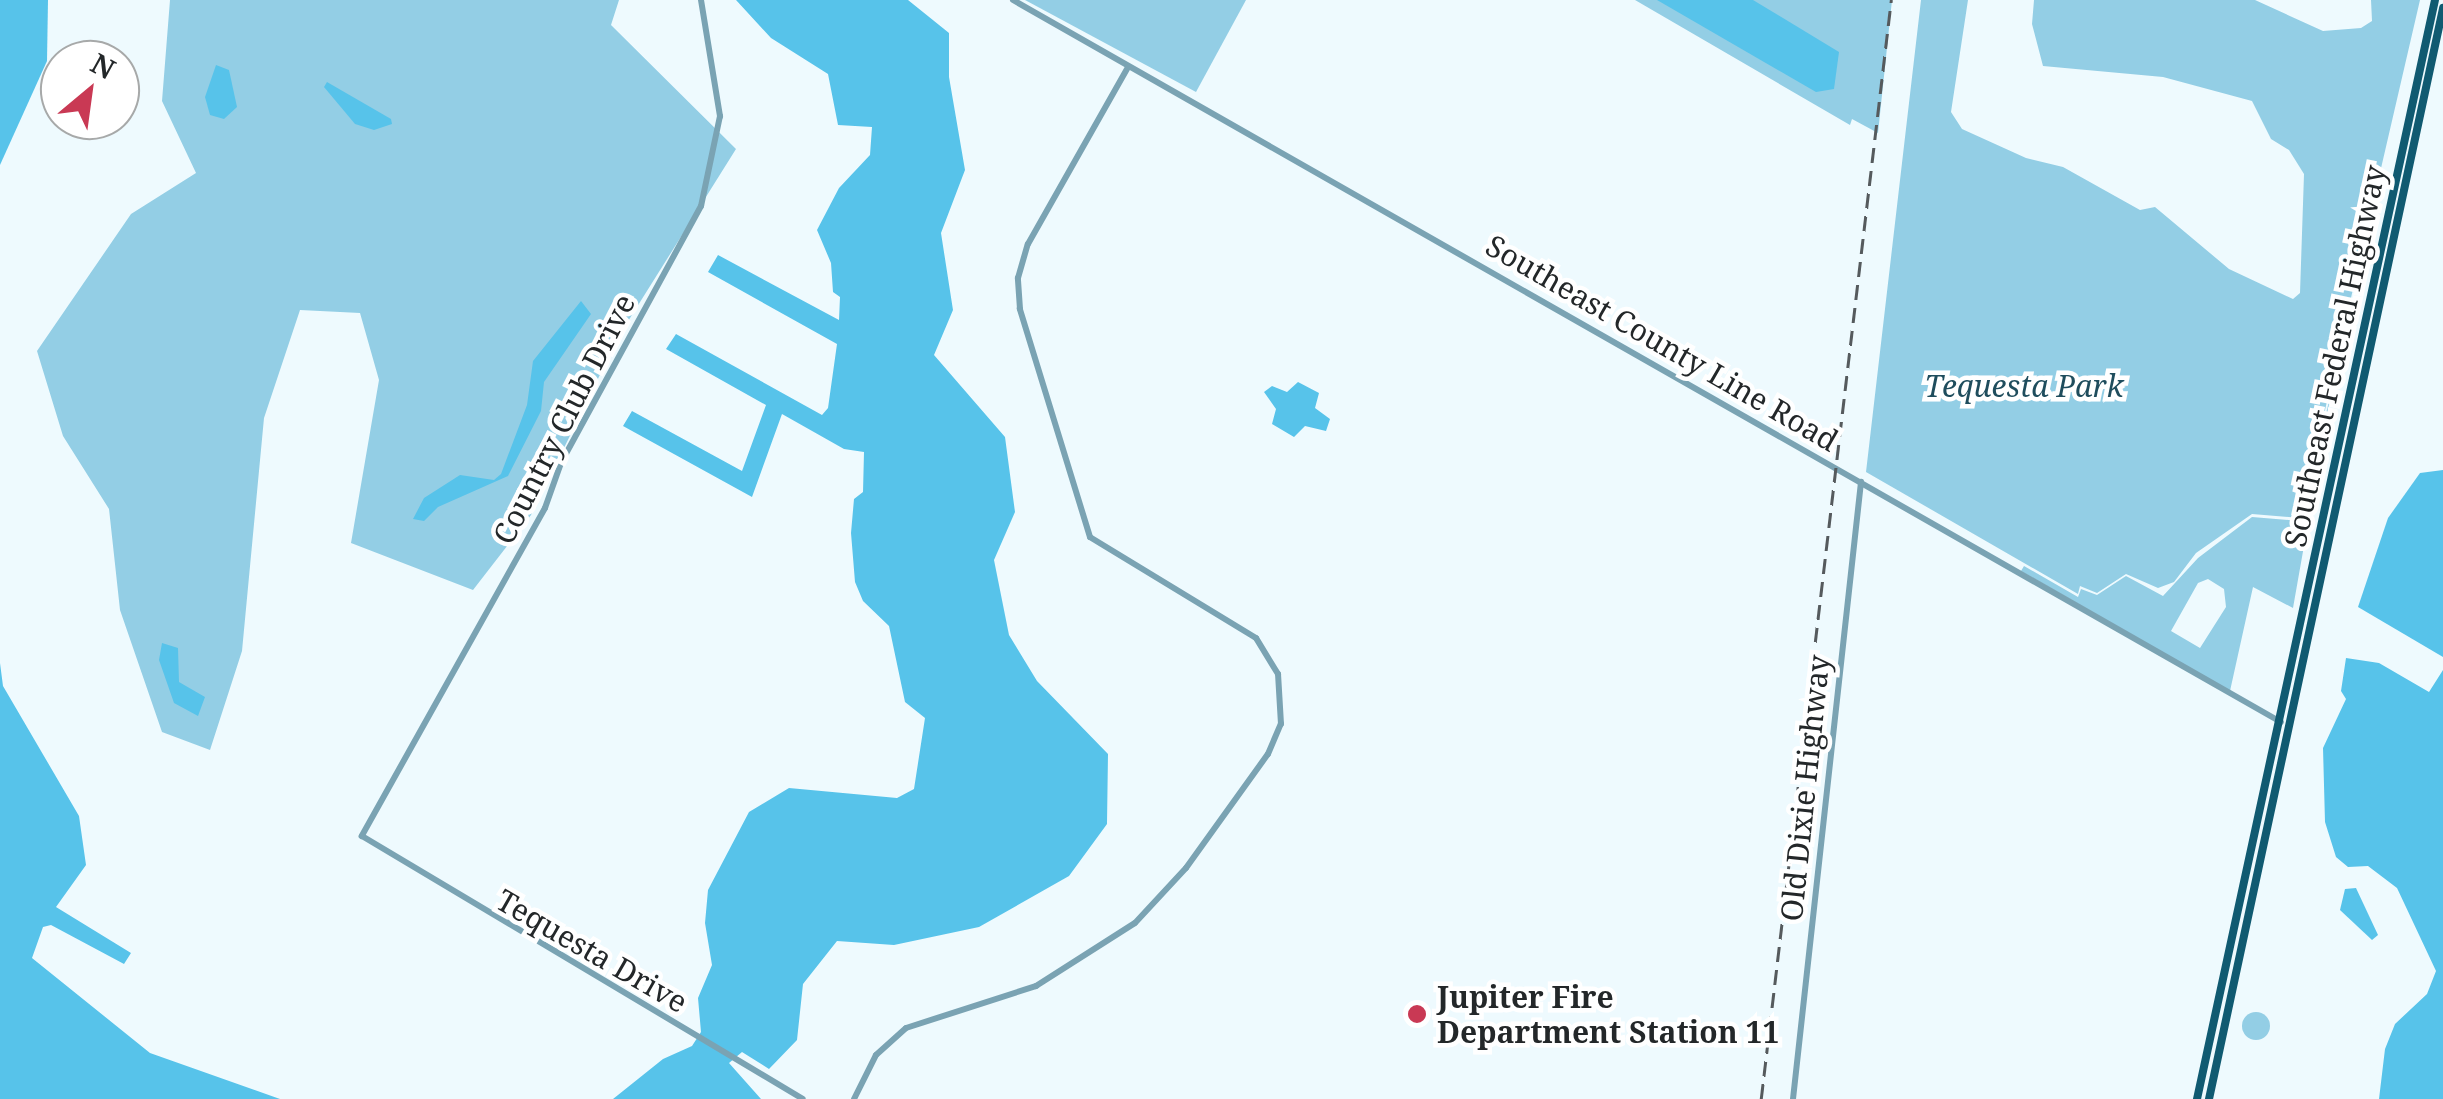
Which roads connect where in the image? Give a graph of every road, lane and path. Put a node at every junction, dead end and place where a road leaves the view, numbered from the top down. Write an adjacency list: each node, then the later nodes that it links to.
1 (701, 0): 10 (street, Country Club Drive)
2 (1014, 0): 5 (street, Southeast County Line Road)
3 (2435, 0): 7 (main road, Southeast Federal Highway)
4 (2443, 8): 8 (main road, Southeast Federal Highway)
5 (1128, 67): 6 (street, Southeast County Line Road); 16 (street)
6 (1861, 482): 9 (street, Southeast County Line Road); 17 (street, Old Dixie Highway)
7 (2304, 607): 8 (main road); 9 (main road, Southeast Federal Highway)
8 (2310, 623): 9 (main road, Southeast Federal Highway)
9 (2284, 722): 11 (main road); 12 (main road)
10 (362, 836): 15 (street, Tequesta Drive)
11 (2252, 847): 12 (main road); 13 (main road)
12 (2260, 864): 14 (main road)
13 (2231, 942): 14 (main road); 18 (main road)
14 (2238, 966): 19 (main road)
15 (803, 1099)
16 (854, 1099)
17 (1792, 1099)
18 (2198, 1099)
19 (2209, 1099)

